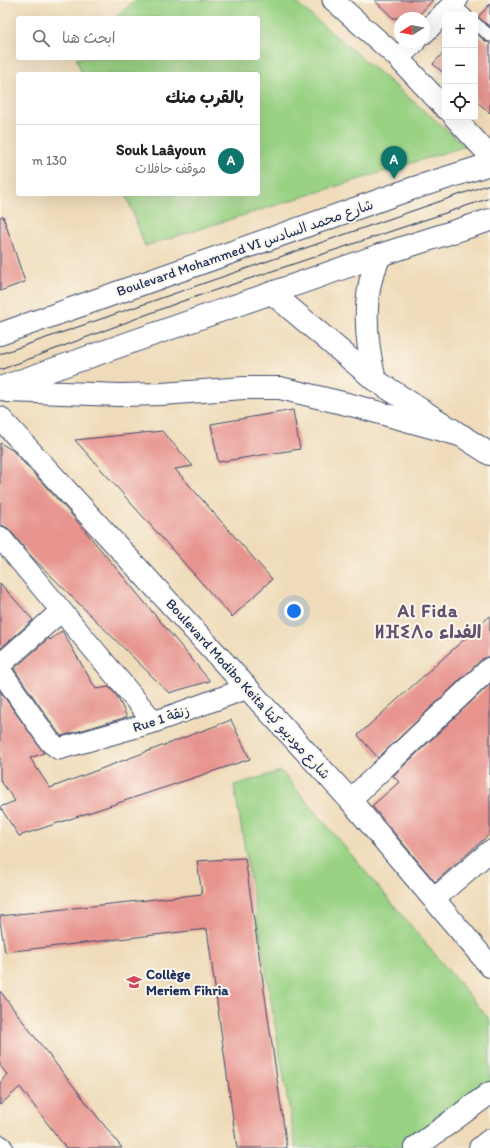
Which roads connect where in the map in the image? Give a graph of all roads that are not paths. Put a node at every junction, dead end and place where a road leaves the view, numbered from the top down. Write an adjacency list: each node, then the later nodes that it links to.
1 (333, 0): 7 (street)
2 (459, 6): 4 (street)
3 (478, 25): 5 (lane)
4 (430, 28)
5 (490, 36)
6 (409, 48): 7 (street)
7 (398, 58): 8 (street)
8 (442, 105)
9 (457, 120): 10 (street)
10 (490, 156)
11 (490, 164): 15 (main road, Boulevard Mohammed VI شارع محمد السادس)
12 (490, 220): 13 (main road)
13 (380, 256): 14 (main road); 16 (main road)
14 (272, 293): 16 (main road); 17 (main road)
15 (0, 334)
16 (375, 380): 19 (main road)
17 (0, 390): 19 (main road)
18 (0, 418): 26 (main road, Boulevard Modibo Keita شارع موديبو كيتا)
19 (463, 436): 20 (main road)
20 (490, 454)
21 (0, 537): 22 (street)
22 (61, 611): 23 (street); 27 (street)
23 (0, 665)
24 (490, 668): 28 (street)
25 (0, 670): 27 (street, Rue 1 زنقة)
26 (248, 688): 27 (street, Rue 1 زنقة); 28 (main road, Boulevard Modibo Keita شارع موديبو كيتا)
27 (154, 722)
28 (350, 800): 30 (main road, Boulevard Modibo Keita شارع موديبو كيتا)
29 (490, 851): 30 (street)
30 (434, 900): 31 (main road, Boulevard Modibo Keita شارع موديبو كيتا)
31 (490, 966)
32 (490, 1093): 34 (main road)
33 (490, 1140): 35 (main road)
34 (415, 1148)
35 (480, 1148)

